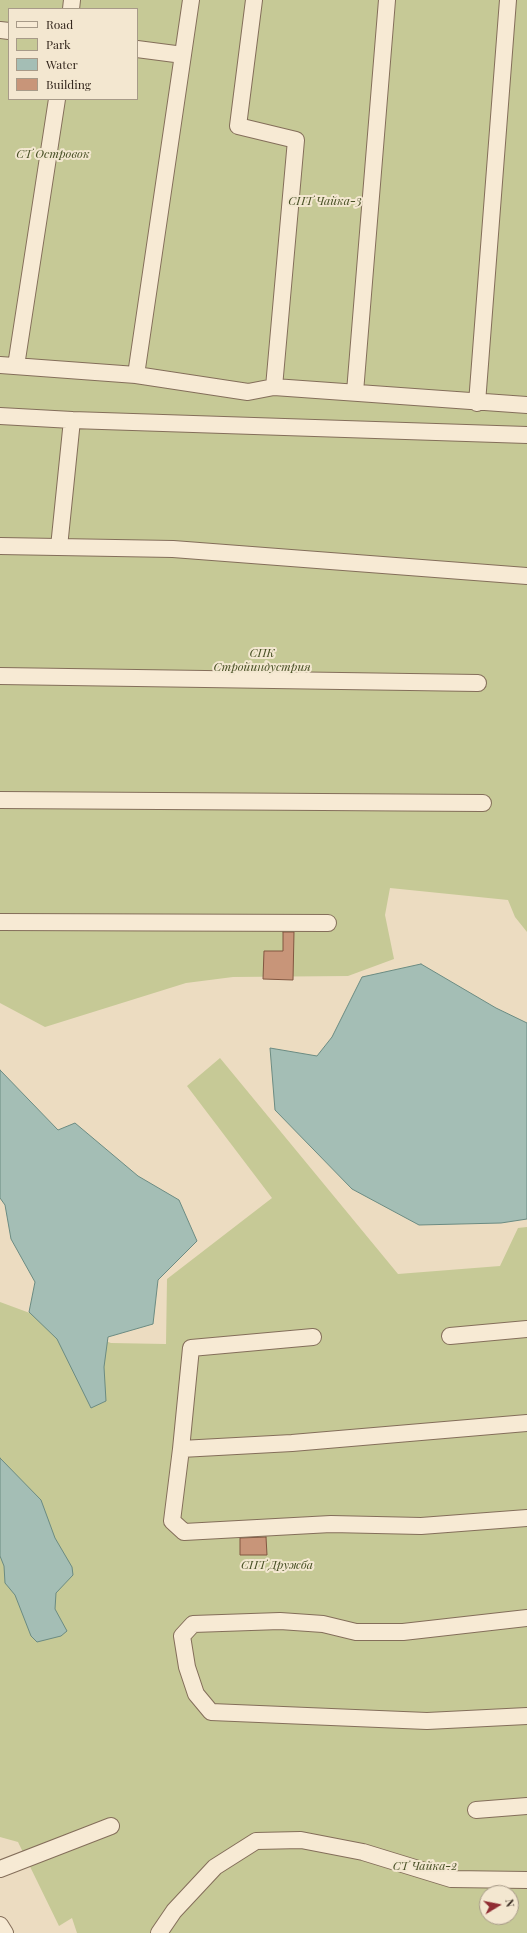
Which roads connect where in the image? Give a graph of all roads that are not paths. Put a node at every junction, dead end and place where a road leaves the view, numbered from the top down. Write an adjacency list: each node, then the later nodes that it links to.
1 (191, 0): 6 (street)
2 (254, 0): 10 (street)
3 (387, 0): 11 (street)
4 (508, 0): 12 (street)
5 (138, 49): 6 (street)
6 (183, 55): 9 (street)
7 (57, 100): 8 (street)
8 (8, 366): 9 (street)
9 (136, 375): 10 (street)
10 (274, 386): 11 (street)
11 (355, 392): 12 (street)
12 (477, 403): 13 (street)
13 (527, 405)
14 (0, 416): 15 (street)
15 (72, 420): 16 (street); 18 (street)
16 (527, 435)
17 (0, 546): 18 (street)
18 (59, 547): 19 (street)
19 (527, 576)
20 (0, 676): 21 (street)
21 (478, 683)
22 (0, 800): 23 (street)
23 (483, 803)
24 (0, 922): 25 (street)
25 (328, 923)
26 (527, 1329): 27 (street)
27 (450, 1336)
28 (313, 1337): 30 (street)
29 (527, 1423): 30 (street)
30 (181, 1449): 31 (street)
31 (527, 1518)
32 (527, 1618): 33 (street)
33 (527, 1716)
34 (527, 1806): 35 (street)
35 (476, 1810)
36 (112, 1826): 37 (street)
37 (0, 1869)
38 (527, 1880): 41 (street)
39 (0, 1925): 40 (street)
40 (5, 1933)
41 (159, 1933)

